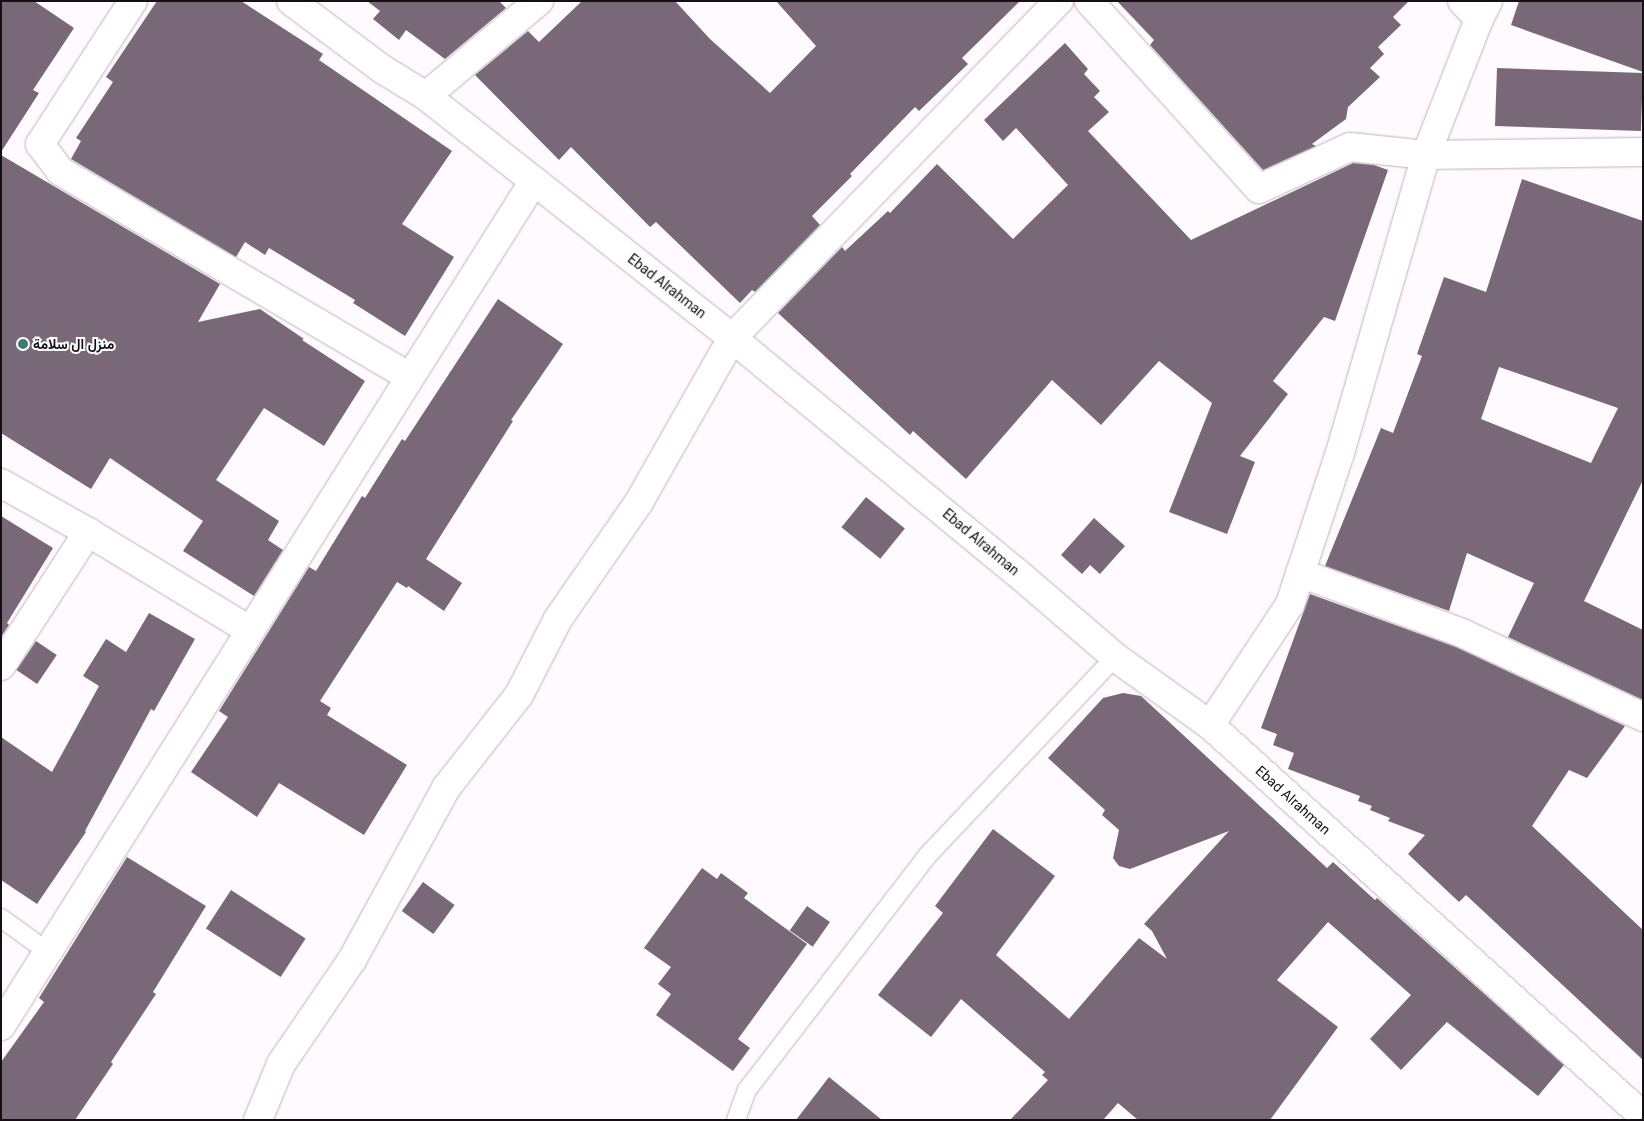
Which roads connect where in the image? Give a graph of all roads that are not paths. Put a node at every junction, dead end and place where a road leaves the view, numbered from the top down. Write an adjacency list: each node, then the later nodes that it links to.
1 (133, 1): 12 (street)
2 (291, 1): 7 (street, Ebad Alrahman)
3 (539, 1): 7 (street)
4 (1059, 1): 11 (street)
5 (1090, 1): 9 (street)
6 (1476, 7): 9 (street)
7 (426, 96): 10 (street, Ebad Alrahman)
8 (1643, 152): 9 (street)
9 (1426, 154): 15 (street)
10 (534, 181): 11 (street, Ebad Alrahman); 12 (street)
11 (732, 338): 17 (street, Ebad Alrahman); 25 (street)
12 (410, 377): 16 (street)
13 (1, 483): 14 (street)
14 (88, 532): 16 (street); 18 (street)
15 (1300, 573): 19 (street); 20 (street)
16 (249, 630): 22 (street)
17 (1115, 657): 20 (street, Ebad Alrahman); 26 (lane)
18 (1, 666)
19 (1643, 717)
20 (1210, 726): 24 (street, Ebad Alrahman)
21 (1, 918): 22 (lane)
22 (48, 952): 23 (street)
23 (1, 1026)
24 (1643, 1116)
25 (258, 1120)
26 (736, 1120)

